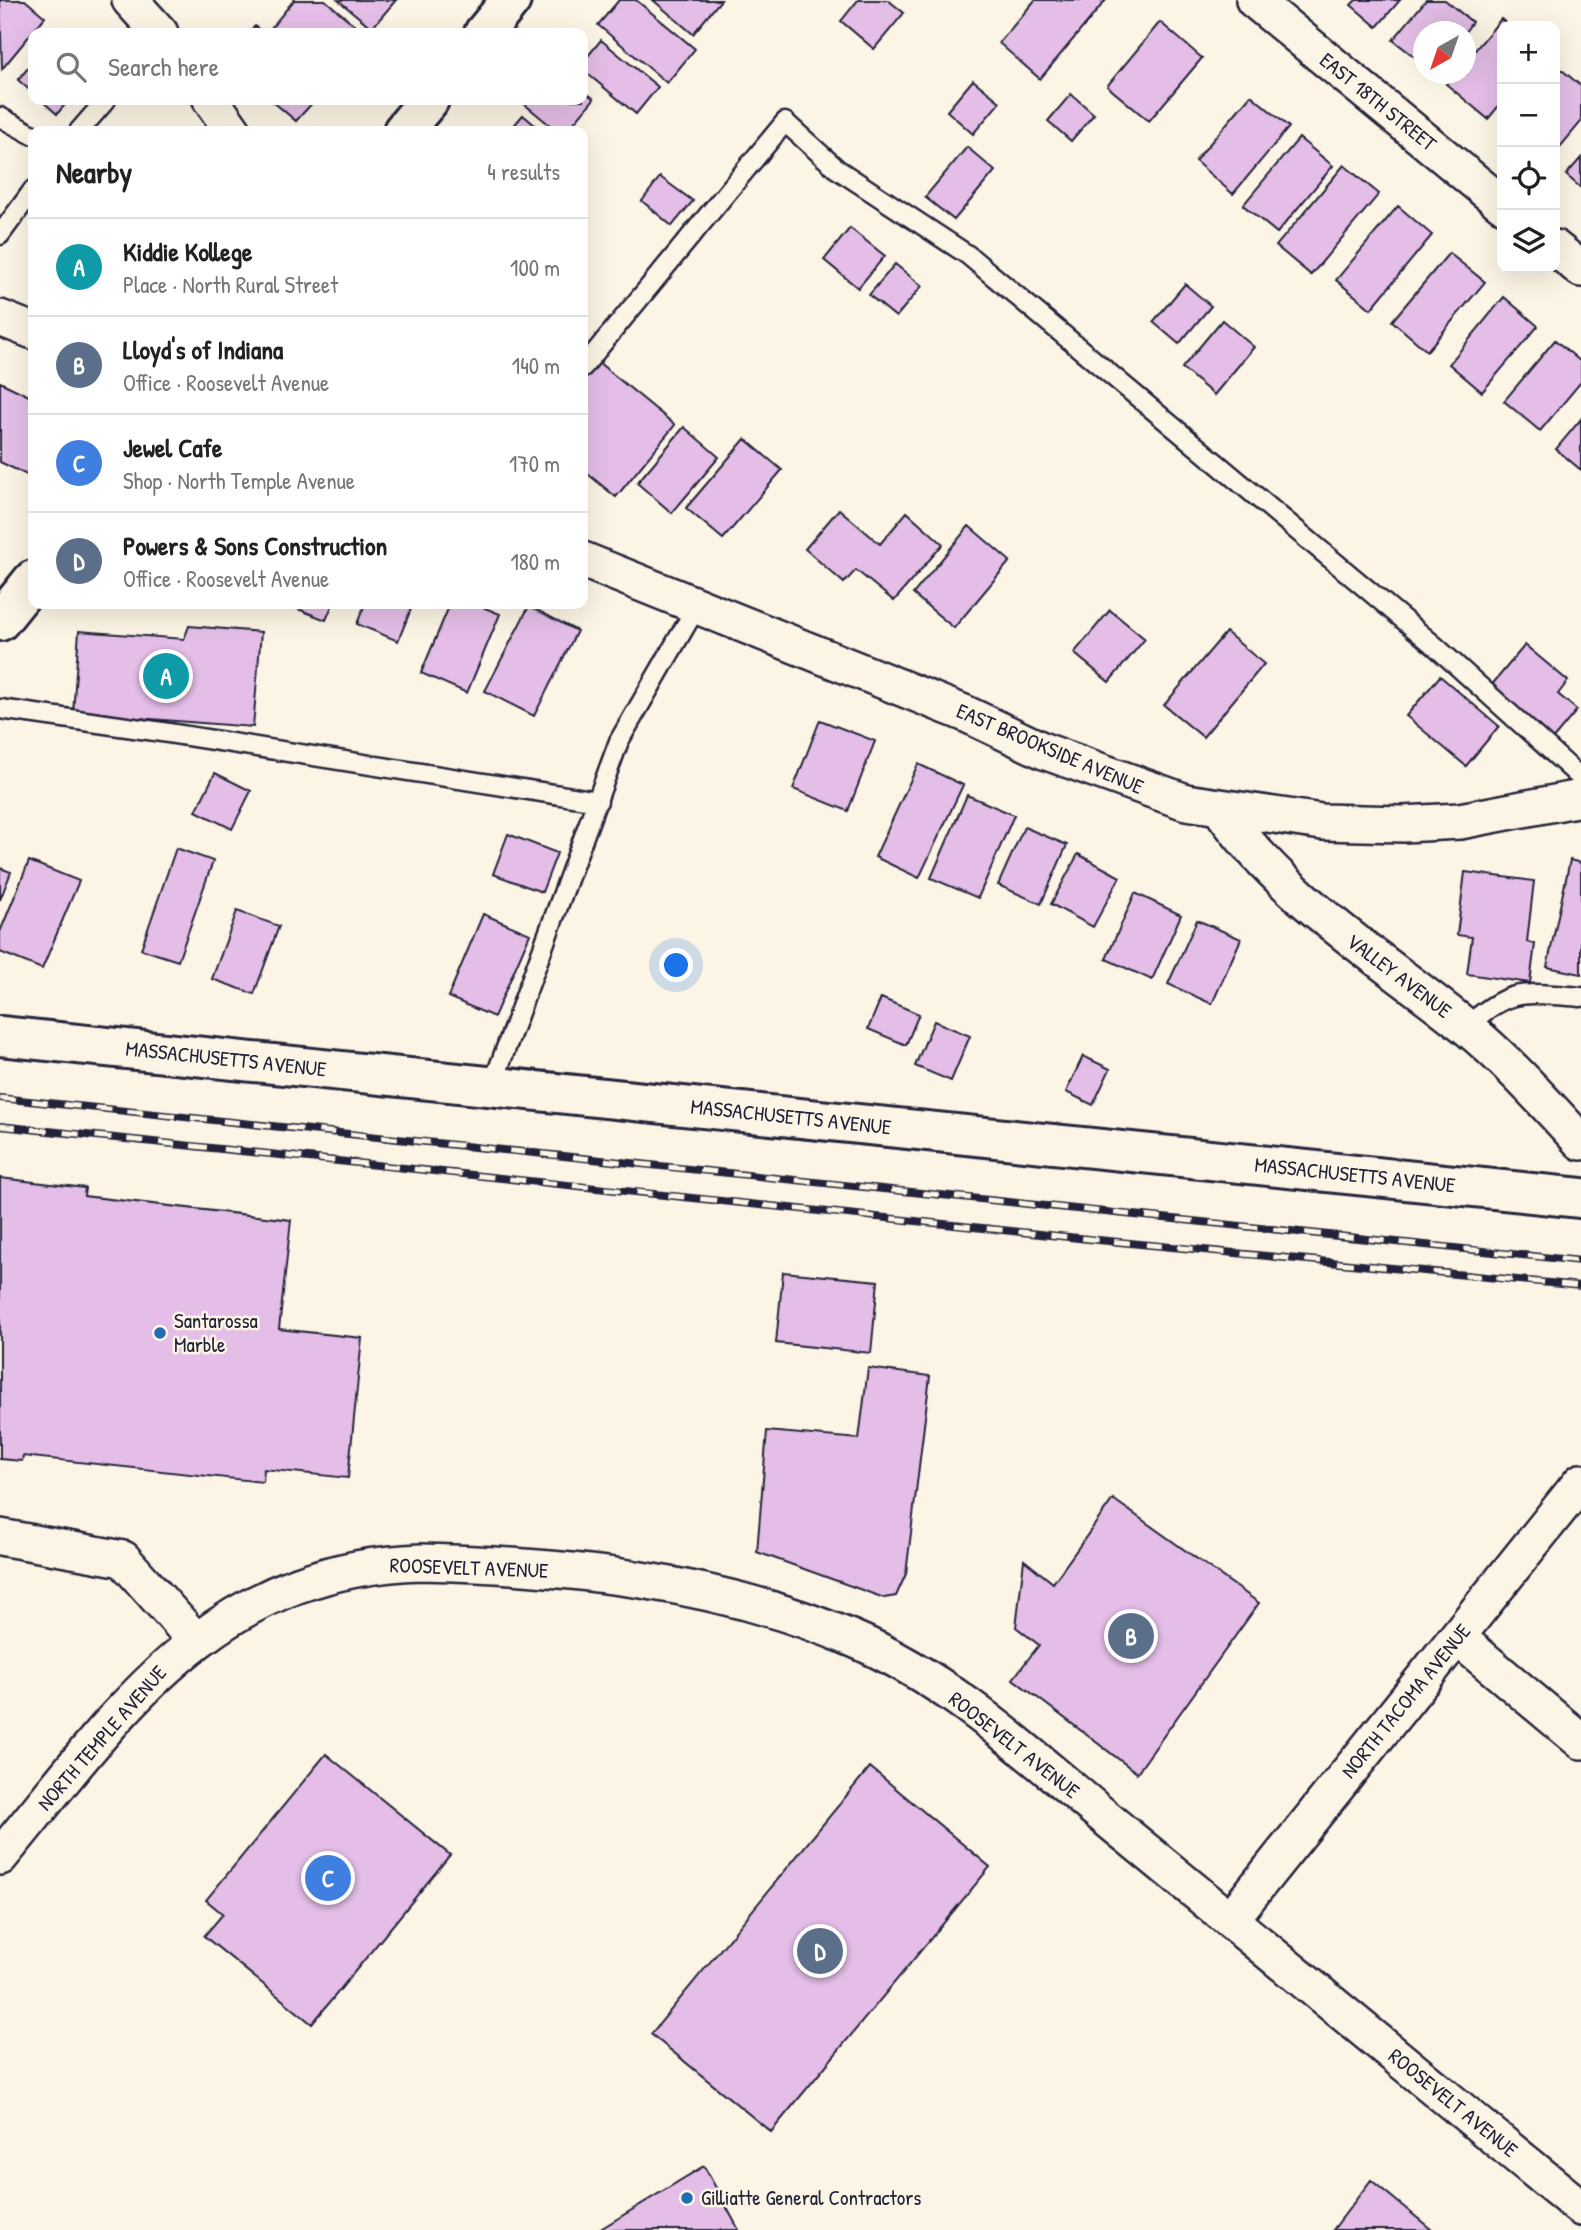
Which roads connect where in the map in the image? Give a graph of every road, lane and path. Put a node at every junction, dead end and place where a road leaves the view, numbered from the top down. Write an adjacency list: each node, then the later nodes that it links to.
1 (511, 0): 5 (street)
2 (1254, 0): 15 (street, EAST 18TH STREET)
3 (134, 1): 4 (street)
4 (156, 28)
5 (488, 28)
6 (102, 105): 10 (lane)
7 (215, 105): 11 (street)
8 (425, 105): 12 (street)
9 (0, 117): 13 (lane)
10 (83, 126)
11 (229, 126)
12 (407, 126)
13 (28, 132)
14 (28, 197): 16 (lane)
15 (1497, 200)
16 (0, 235)
17 (1560, 251): 18 (street)
18 (1581, 269)
19 (0, 317): 20 (street)
20 (28, 329)
21 (588, 361): 27 (lane)
22 (588, 562): 24 (street, EAST BROOKSIDE AVENUE)
23 (28, 586): 25 (street)
24 (697, 606): 29 (lane); 30 (street, EAST BROOKSIDE AVENUE)
25 (0, 621)
26 (0, 709): 29 (lane)
27 (1581, 778)
28 (1581, 798): 30 (street, EAST BROOKSIDE AVENUE)
29 (598, 801): 34 (lane)
30 (1220, 807): 32 (street, VALLEY AVENUE)
31 (1581, 997): 32 (lane)
32 (1466, 1027): 35 (street, VALLEY AVENUE)
33 (0, 1036): 34 (street, MASSACHUSETTS AVENUE)
34 (492, 1086): 36 (street, MASSACHUSETTS AVENUE)
35 (1581, 1142)
36 (1581, 1198)
37 (1581, 1482): 40 (street, NORTH TACOMA AVENUE)
38 (0, 1537): 41 (street)
39 (286, 1588): 41 (street, NORTH TEMPLE AVENUE); 44 (street, ROOSEVELT AVENUE)
40 (1457, 1637): 42 (street); 44 (street, NORTH TACOMA AVENUE)
41 (195, 1640): 43 (street, NORTH TEMPLE AVENUE)
42 (1581, 1741)
43 (0, 1857)
44 (1230, 1920): 45 (street, ROOSEVELT AVENUE)
45 (1581, 2208)

